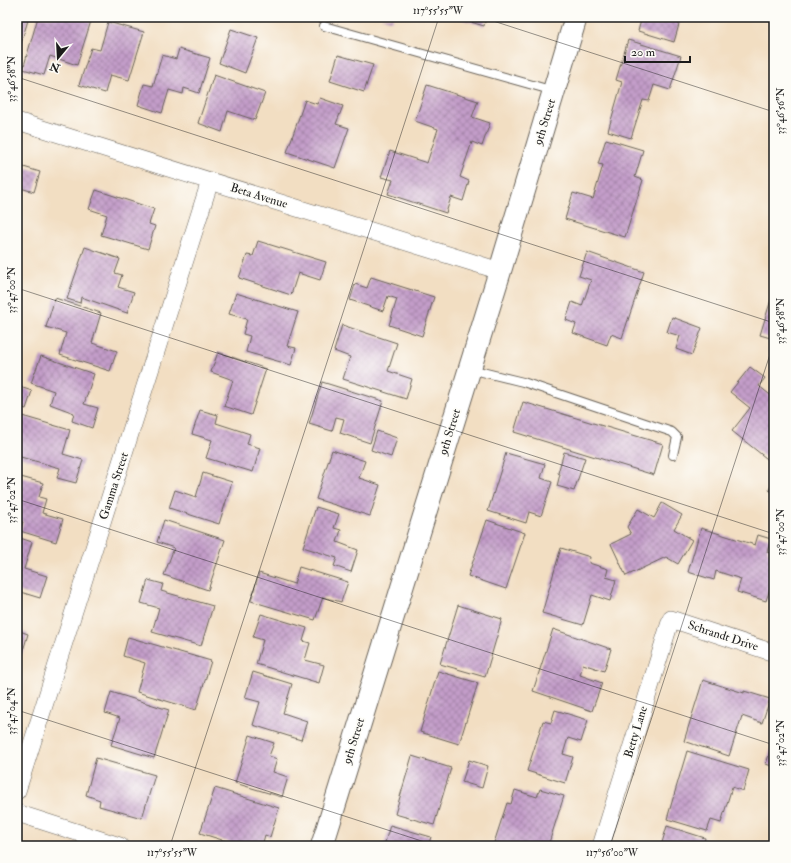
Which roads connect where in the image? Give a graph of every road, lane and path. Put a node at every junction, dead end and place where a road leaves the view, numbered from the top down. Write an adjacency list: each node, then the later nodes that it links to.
1 (576, 17): 3 (street, 9th Street)
2 (324, 26): 3 (lane)
3 (554, 91): 6 (street, 9th Street)
4 (17, 121): 5 (street, Beta Avenue)
5 (210, 181): 6 (street, Beta Avenue); 11 (street, Gamma Street)
6 (500, 270): 7 (street, 9th Street)
7 (469, 369): 8 (lane); 14 (street, 9th Street)
8 (673, 455)
9 (671, 619): 10 (street, Schrandt Drive); 15 (street, Betty Lane)
10 (774, 653)
11 (17, 791)
12 (17, 813): 13 (street)
13 (120, 846)
14 (322, 846)
15 (601, 846)

